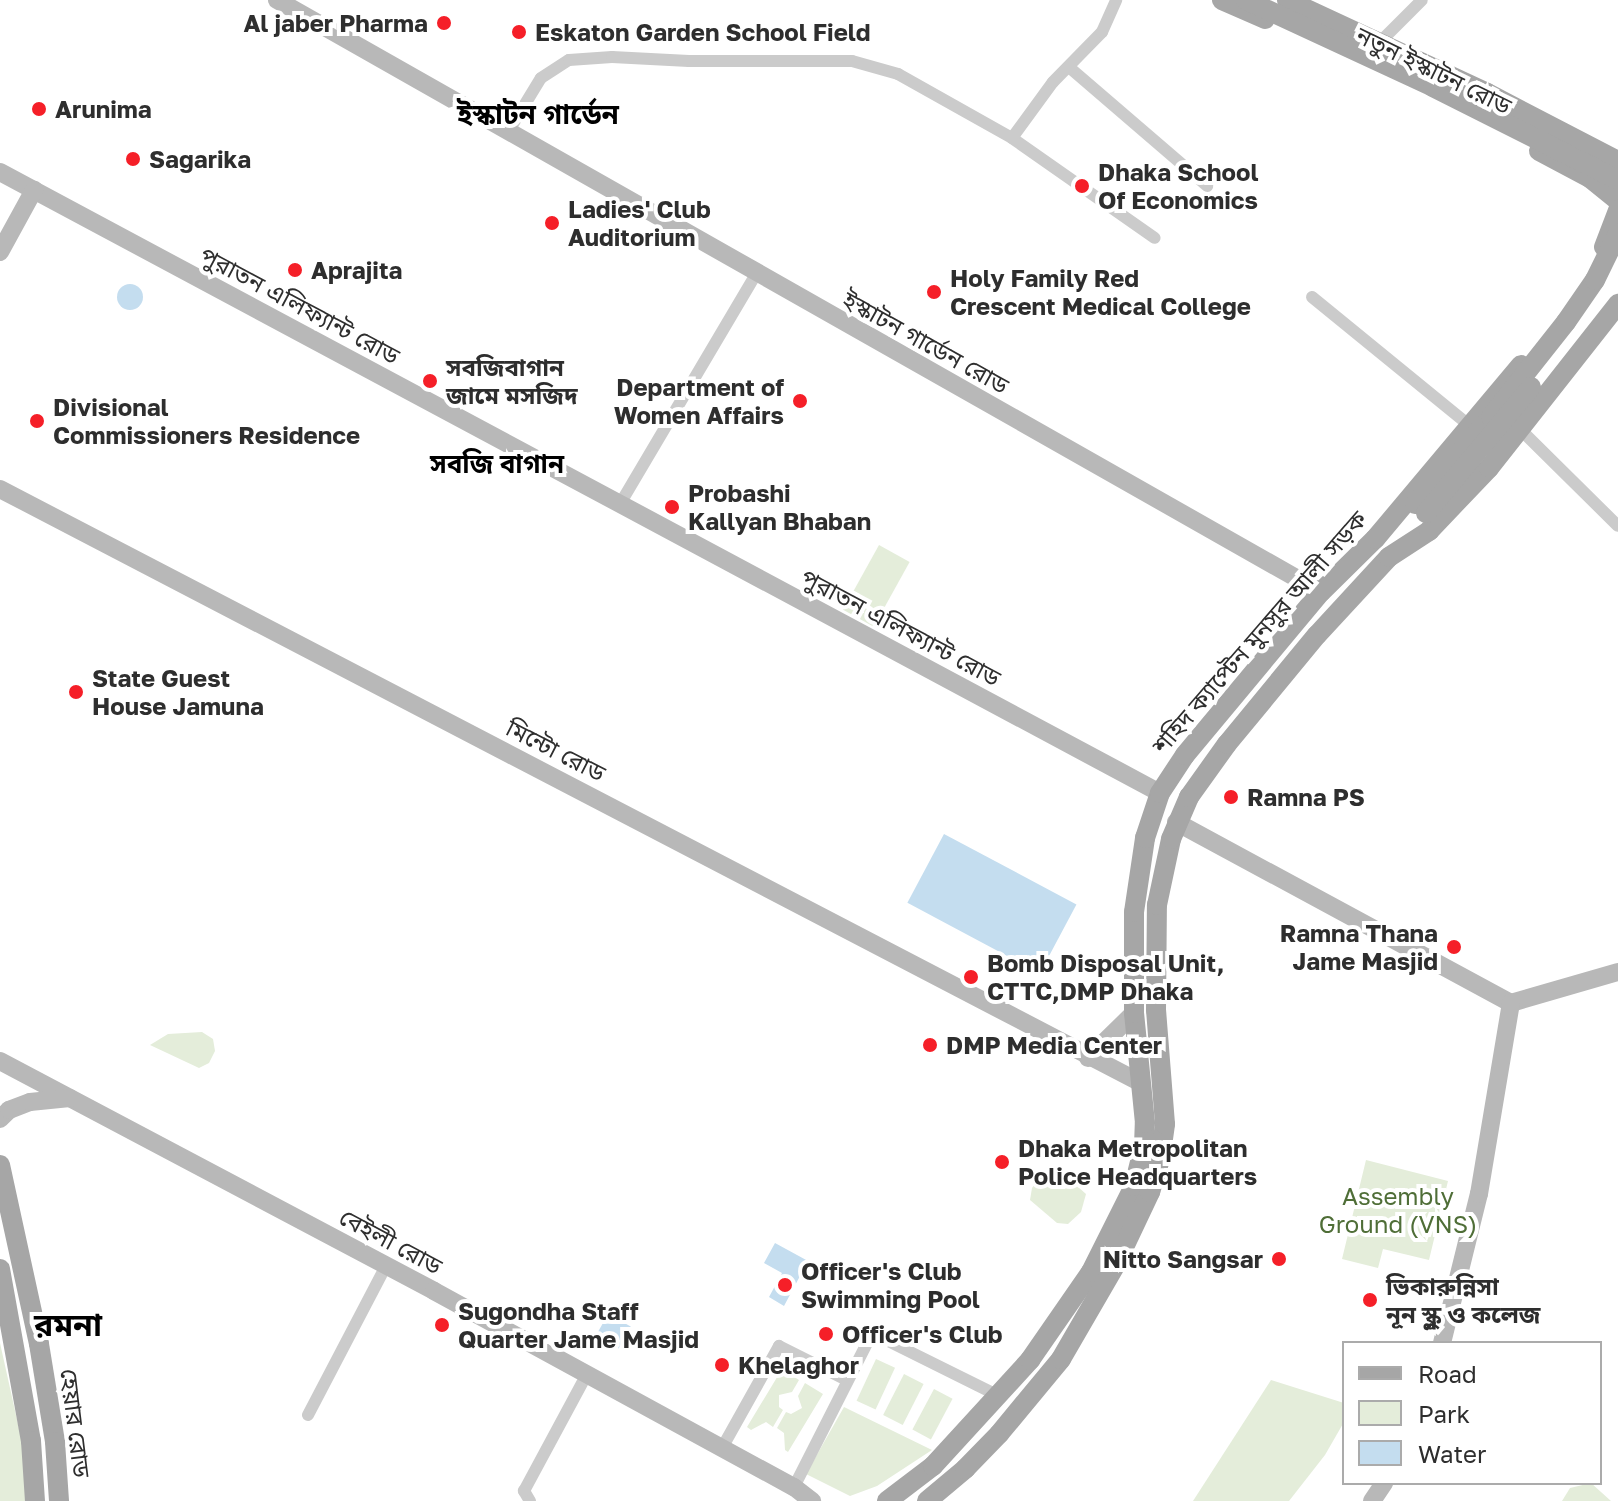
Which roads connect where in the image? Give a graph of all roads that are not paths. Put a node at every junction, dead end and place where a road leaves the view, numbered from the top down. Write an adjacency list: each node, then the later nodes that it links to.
1 (277, 0): 11 (main road, ইস্কাটন গার্ডেন রোড)
2 (1116, 0): 10 (street)
3 (1222, 0): 8 (main road, নতুন ইস্কাটন রোড)
4 (1246, 0): 17 (main road, bridge)
5 (1268, 0): 13 (main road)
6 (1422, 0): 9 (street)
7 (1302, 3): 8 (main road); 9 (main road, নতুন ইস্কাটন রোড)
8 (1293, 31): 17 (main road, নতুন ইস্কাটন রোড)
9 (1380, 42): 13 (main road, নতুন ইস্কাটন রোড)
10 (1070, 68): 12 (street); 15 (street)
11 (508, 132): 12 (street); 22 (main road, ইস্কাটন গার্ডেন রোড)
12 (1012, 138): 19 (street)
13 (1617, 162)
14 (0, 172): 16 (main road, পুরাতন এলিফ্যান্ট রোড)
15 (1207, 186)
16 (34, 190): 20 (main road); 29 (main road, পুরাতন এলিফ্যান্ট রোড)
17 (1618, 196): 23 (main road, শহিদ ক্যাপ্টেন মুনসুর আলী সড়ক)
18 (1618, 233): 30 (main road, bridge)
19 (1155, 238)
20 (0, 252)
21 (1618, 267): 30 (main road, bridge)
22 (756, 274): 29 (street); 34 (main road, ইস্কাটন গার্ডেন রোড)
23 (1583, 284): 25 (main road); 26 (main road, শহিদ ক্যাপ্টেন মুনসুর আলী সড়ক)
24 (1312, 297): 26 (street)
25 (1618, 306): 27 (main road, শহিদ ক্যাপ্টেন মুনসুর আলী সড়ক)
26 (1469, 425): 32 (main road, শহিদ ক্যাপ্টেন মুনসুর আলী সড়ক)
27 (1521, 430): 31 (street); 33 (main road, শহিদ ক্যাপ্টেন মুনসুর আলী সড়ক)
28 (0, 489): 40 (main road, মিন্টো রোড)
29 (620, 504): 35 (main road, পুরাতন এলিফ্যান্ট রোড)
30 (1420, 508): 32 (main road); 33 (main road)
31 (1618, 526)
32 (1375, 539): 34 (main road, শহিদ ক্যাপ্টেন মুনসুর আলী সড়ক)
33 (1389, 557): 36 (main road, শহিদ ক্যাপ্টেন মুনসুর আলী সড়ক)
34 (1321, 592): 35 (main road, শহিদ ক্যাপ্টেন মুনসুর আলী সড়ক)
35 (1160, 793): 39 (main road, শহিদ ক্যাপ্টেন মুনসুর আলী সড়ক)
36 (1176, 822): 38 (main road); 43 (main road, শহিদ ক্যাপ্টেন মুনসুর আলী সড়ক)
37 (1618, 972): 38 (main road)
38 (1511, 1003): 50 (main road)
39 (1134, 1013): 40 (main road); 42 (main road, শহিদ ক্যাপ্টেন মুনসুর আলী সড়ক)
40 (1088, 1058): 42 (main road, মিন্টো রোড)
41 (0, 1061): 44 (main road, বেইলী রোড)
42 (1139, 1082): 43 (main road); 49 (main road, শহিদ ক্যাপ্টেন মুনসুর আলী সড়ক)
43 (1161, 1083): 49 (main road, শহিদ ক্যাপ্টেন মুনসুর আলী সড়ক)
44 (70, 1098): 45 (main road); 47 (main road, বেইলী রোড)
45 (0, 1119)
46 (0, 1165): 58 (main road, হেয়ার রোড)
47 (386, 1266): 51 (main road, বেইলী রোড); 54 (street)
48 (0, 1269): 57 (main road)
49 (1099, 1277): 53 (main road, শহিদ ক্যাপ্টেন মুনসুর আলী সড়ক); 62 (main road, শহিদ ক্যাপ্টেন মুনসুর আলী সড়ক)
50 (1442, 1341)
51 (587, 1374): 55 (main road, বেইলী রোড); 59 (street)
52 (847, 1380): 53 (street); 55 (street); 56 (street)
53 (999, 1396): 61 (main road, শহিদ ক্যাপ্টেন মুনসুর আলী সড়ক)
54 (308, 1415)
55 (722, 1448): 56 (main road, বেইলী রোড)
56 (794, 1487): 60 (main road, বেইলী রোড)
57 (35, 1501)
58 (59, 1501)
59 (530, 1501)
60 (812, 1501)
61 (887, 1501)
62 (927, 1501)

